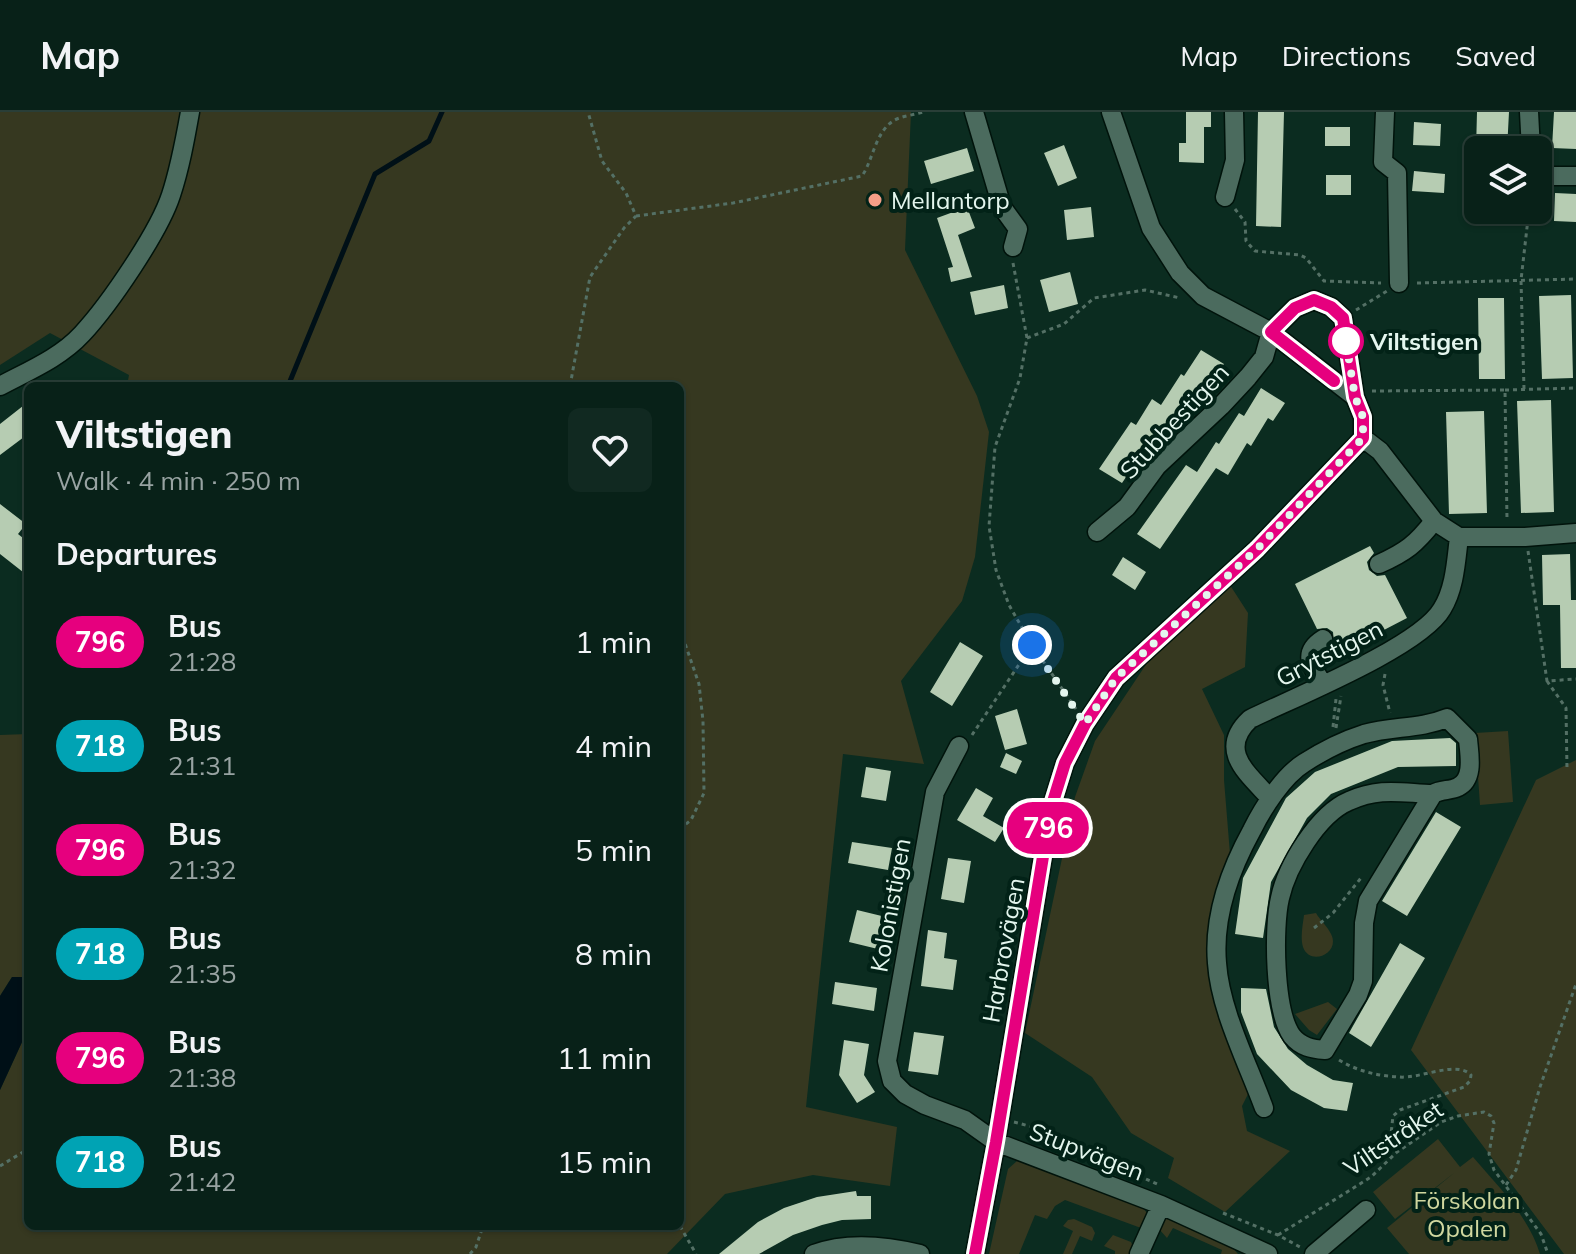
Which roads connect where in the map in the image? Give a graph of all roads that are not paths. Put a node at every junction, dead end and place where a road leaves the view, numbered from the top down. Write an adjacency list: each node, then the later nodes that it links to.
1 (190, 112): 14 (street)
2 (974, 112): 11 (street)
3 (1111, 112): 13 (street)
4 (1234, 112): 10 (street)
5 (1385, 112): 12 (street)
6 (1529, 112): 7 (street)
7 (1530, 136)
8 (1552, 176): 9 (street)
9 (1576, 176)
10 (1225, 197)
11 (1013, 247)
12 (1399, 283)
13 (1271, 332): 15 (street); 15 (street); 18 (street, Stubbestigen)
14 (0, 386)
15 (1355, 397): 16 (street)
16 (1363, 438): 17 (street); 28 (street, Harbrovägen)
17 (1434, 521): 20 (street); 21 (street)
18 (1097, 532)
19 (1576, 533): 20 (street)
20 (1459, 537): 23 (street, Grytstigen)
21 (1379, 564)
22 (1323, 639): 23 (street)
23 (1333, 680): 26 (street, Grytstigen)
24 (959, 746): 28 (street, Kolonistigen)
25 (1433, 794): 25 (street); 26 (street)
26 (1270, 798): 27 (street)
27 (1264, 1108)
28 (996, 1142): 29 (street, Stupvägen); 34 (street, Harbrovägen)
29 (1165, 1197): 35 (street, Stupvägen); 36 (street, Stupvägen)
30 (1366, 1210): 37 (street)
31 (848, 1250): 32 (street); 33 (street)
32 (814, 1254)
33 (920, 1254)
34 (975, 1254)
35 (1139, 1254)
36 (1268, 1254)
37 (1314, 1254)

